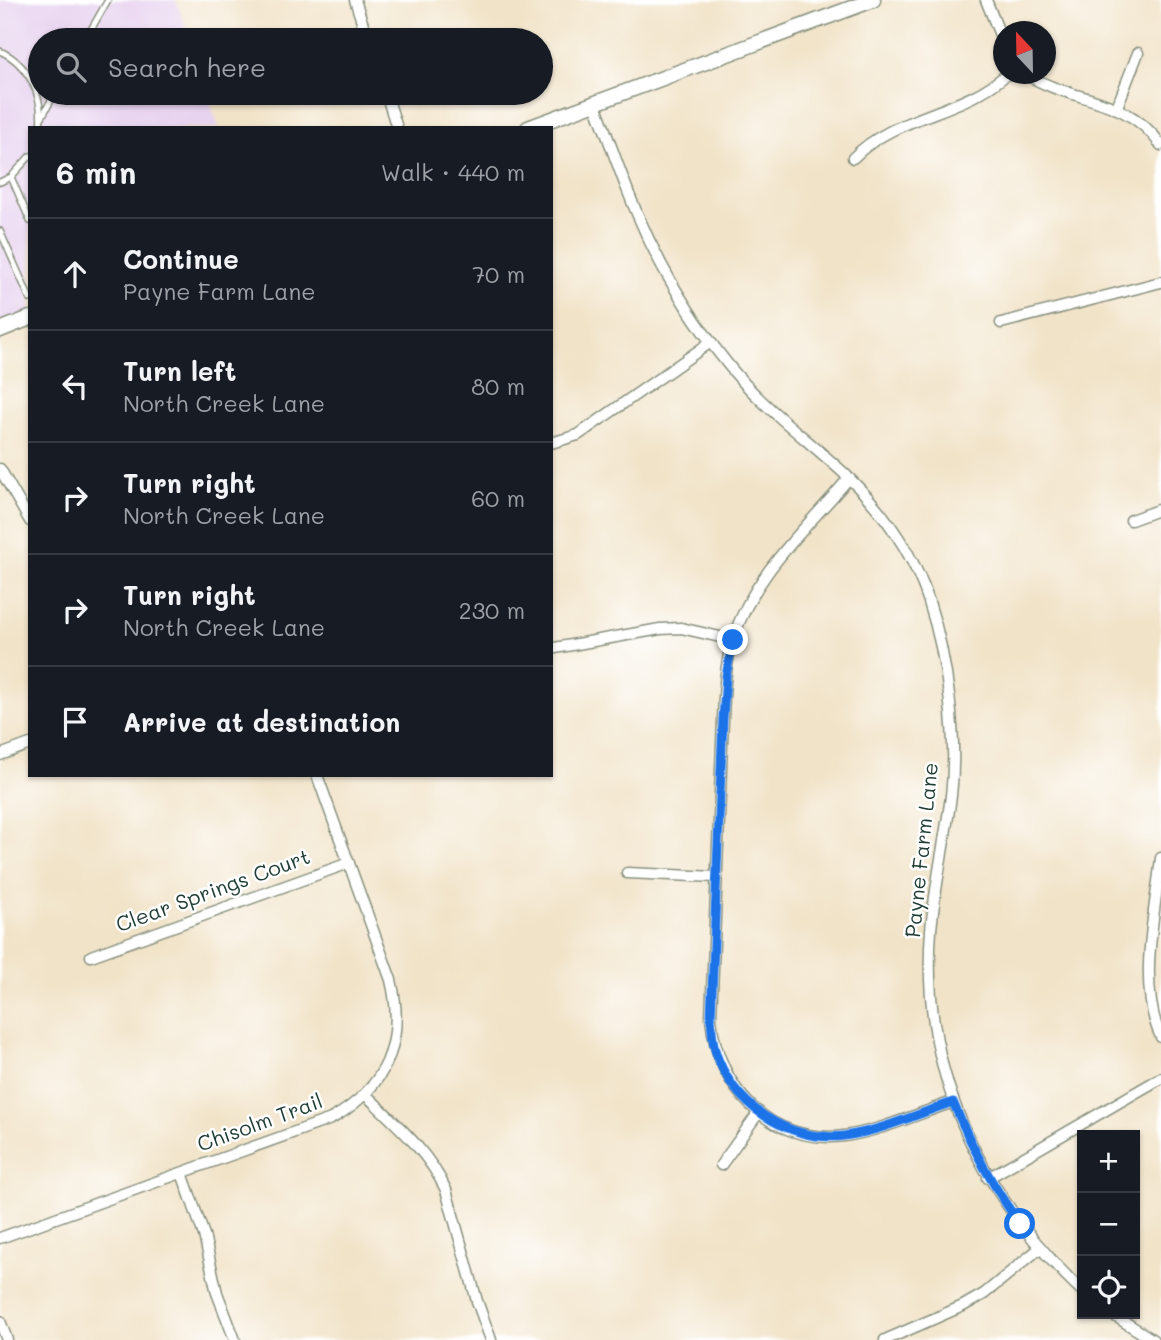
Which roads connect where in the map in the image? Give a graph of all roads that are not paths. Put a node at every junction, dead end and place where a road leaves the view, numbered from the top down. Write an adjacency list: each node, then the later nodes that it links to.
1 (108, 0): 6 (lane)
2 (355, 0): 7 (street)
3 (873, 0): 13 (street)
4 (986, 0): 5 (street)
5 (994, 21)
6 (92, 28)
7 (364, 28)
8 (0, 51): 10 (lane)
9 (1138, 53): 17 (street)
10 (28, 74)
11 (994, 84): 24 (street)
12 (1046, 84): 17 (street)
13 (595, 104): 21 (street); 34 (street, Payne Farm Lane)
14 (40, 105): 18 (lane)
15 (48, 105): 18 (lane)
16 (390, 105): 20 (street)
17 (1117, 107): 22 (street)
18 (42, 117): 19 (lane)
19 (40, 126)
20 (396, 126)
21 (534, 126)
22 (1161, 145)
23 (28, 158): 25 (lane)
24 (853, 158)
25 (11, 177): 26 (lane); 27 (lane)
26 (0, 182)
27 (28, 216)
28 (0, 231): 30 (lane)
29 (1161, 282): 32 (street)
30 (28, 294)
31 (28, 319): 33 (street)
32 (1002, 323)
33 (0, 330)
34 (710, 342): 35 (street); 37 (street, Payne Farm Lane)
35 (553, 442)
36 (0, 470): 39 (street)
37 (849, 478): 41 (street); 54 (street, Payne Farm Lane)
38 (1161, 509): 40 (street)
39 (28, 518)
40 (1131, 520)
41 (733, 640): 42 (street); 49 (street)
42 (555, 648)
43 (28, 745): 44 (street)
44 (0, 755)
45 (318, 777): 47 (street, Chisolm Trail)
46 (1161, 858): 51 (street)
47 (349, 863): 50 (street, Clear Springs Court); 53 (street, Chisolm Trail)
48 (627, 873): 49 (street)
49 (716, 877): 55 (street)
50 (91, 956)
51 (1161, 1037)
52 (1161, 1078): 58 (street)
53 (366, 1095): 57 (street, Chisolm Trail); 66 (street)
54 (953, 1102): 55 (street); 58 (street, Payne Farm Lane)
55 (759, 1112): 56 (street)
56 (721, 1165)
57 (182, 1173): 59 (street, Chisolm Trail); 65 (street)
58 (988, 1178): 60 (street, Payne Farm Lane)
59 (0, 1238)
60 (1040, 1248): 61 (street, Payne Farm Lane); 67 (street)
61 (1077, 1286)
62 (1120, 1319): 68 (street)
63 (0, 1321): 64 (street)
64 (7, 1340)
65 (235, 1340)
66 (491, 1340)
67 (884, 1340)
68 (1153, 1340)

